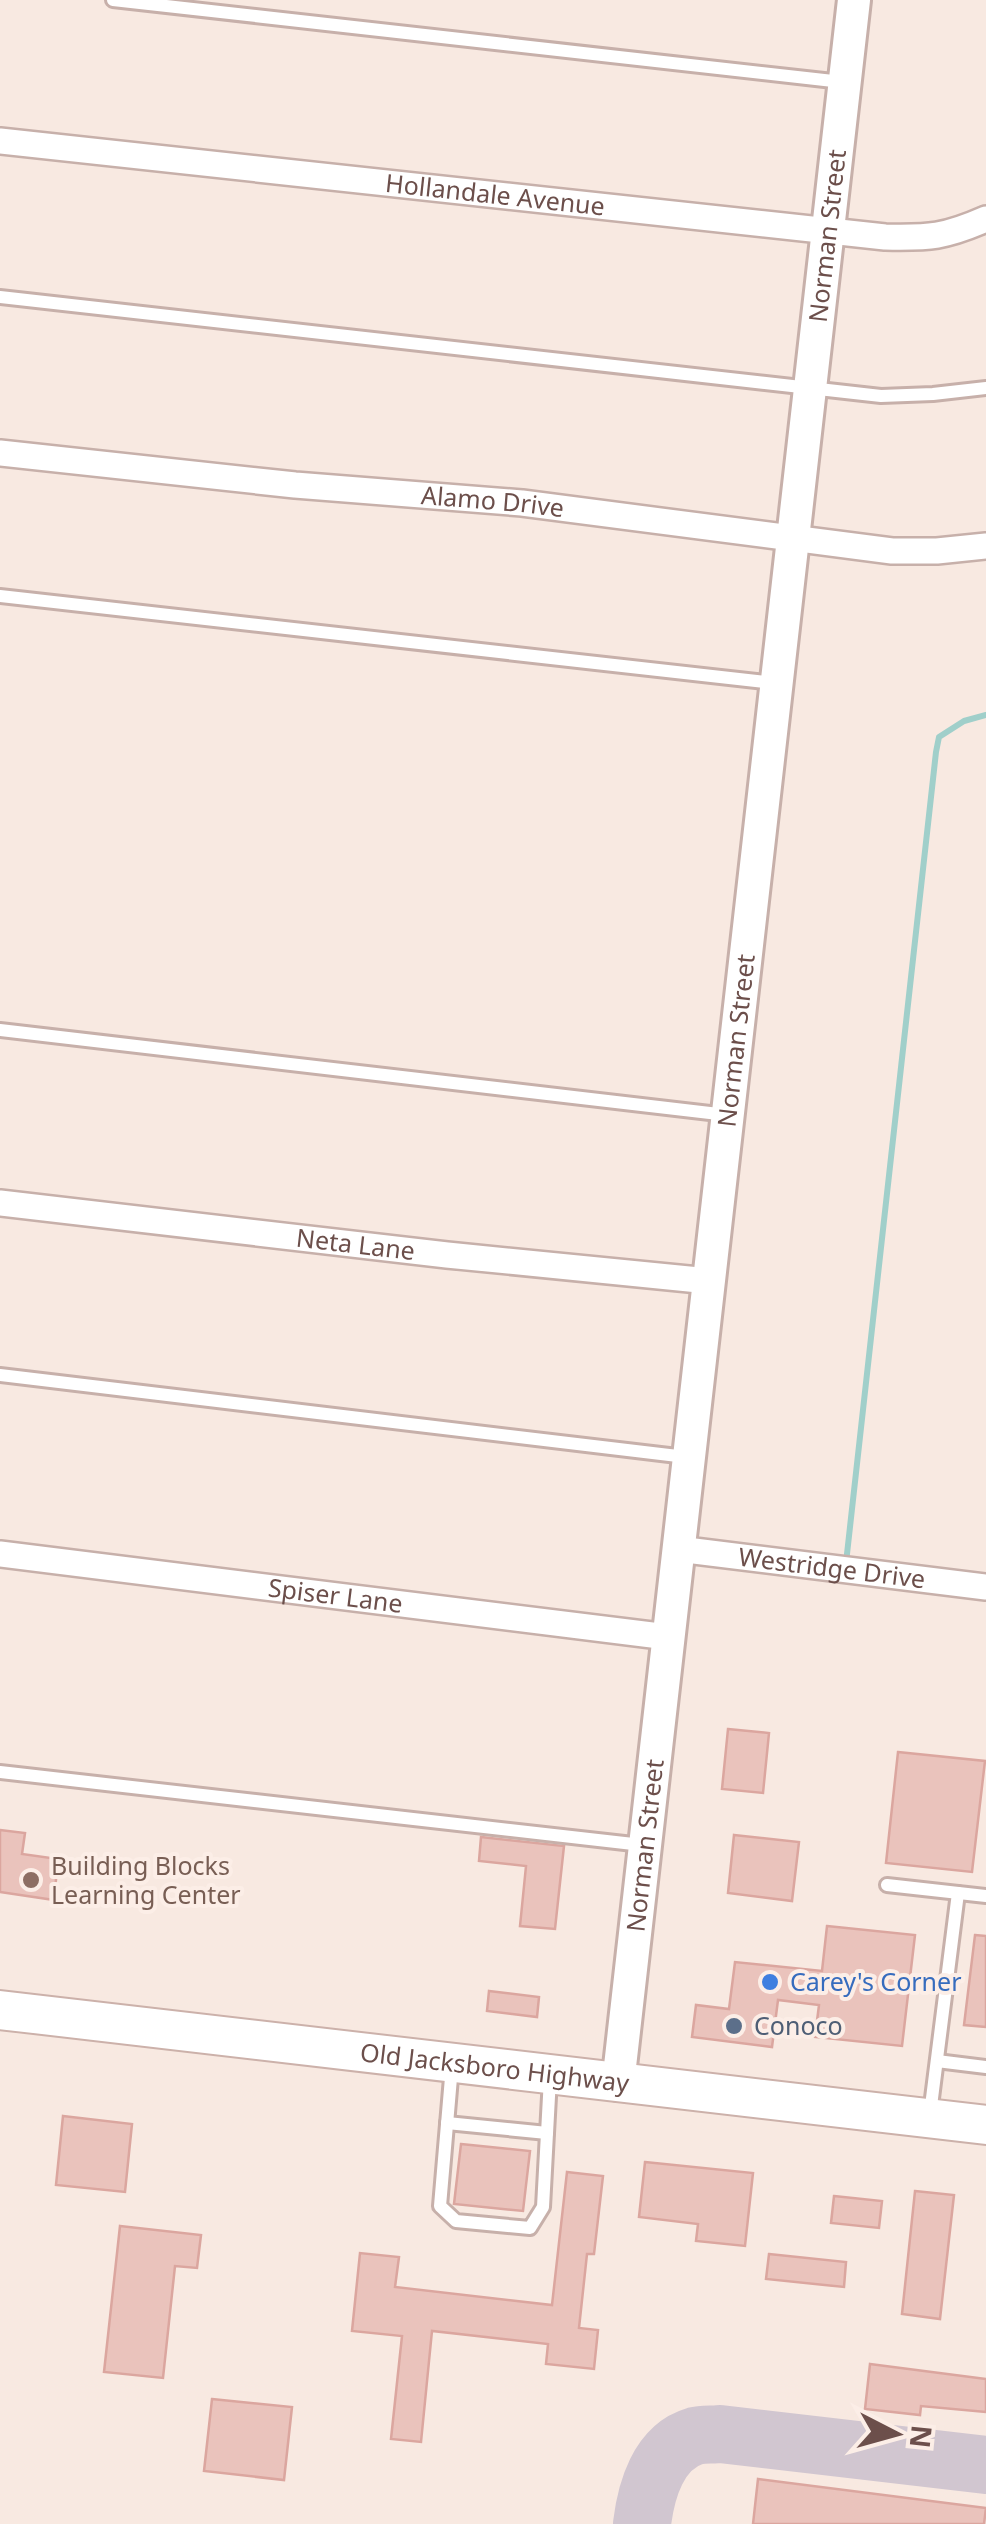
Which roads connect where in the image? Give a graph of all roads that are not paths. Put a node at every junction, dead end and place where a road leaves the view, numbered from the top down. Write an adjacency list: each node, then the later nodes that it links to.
1 (113, 0): 3 (lane)
2 (854, 0): 3 (street, Norman Street)
3 (844, 82): 6 (street, Norman Street)
4 (0, 141): 6 (street, Hollandale Avenue)
5 (986, 220): 6 (street, Hollandale Avenue)
6 (828, 229): 8 (street, Norman Street)
7 (0, 296): 8 (lane)
8 (810, 388): 9 (lane); 11 (street, Norman Street)
9 (986, 388)
10 (0, 454): 11 (street, Alamo Drive)
11 (793, 537): 12 (street, Alamo Drive); 14 (street, Norman Street)
12 (986, 546)
13 (0, 596): 14 (lane)
14 (776, 683): 16 (street, Norman Street)
15 (0, 1030): 16 (lane)
16 (728, 1115): 18 (street, Norman Street)
17 (0, 1203): 18 (street, Neta Lane)
18 (708, 1281): 20 (street, Norman Street)
19 (0, 1374): 20 (lane)
20 (689, 1457): 21 (street, Norman Street)
21 (678, 1550): 23 (street, Westridge Drive); 24 (street, Norman Street)
22 (0, 1554): 24 (street, Spiser Lane)
23 (986, 1587)
24 (668, 1637): 26 (street, Norman Street)
25 (0, 1772): 26 (lane)
26 (645, 1845): 35 (street, Norman Street)
27 (887, 1885): 28 (lane)
28 (958, 1893): 29 (lane); 31 (lane)
29 (986, 1896)
30 (0, 2010): 32 (main road, Old Jacksboro Highway)
31 (937, 2062): 33 (lane); 36 (lane)
32 (452, 2064): 34 (main road, Old Jacksboro Highway); 37 (lane)
33 (986, 2067)
34 (550, 2076): 35 (main road, Old Jacksboro Highway); 39 (lane)
35 (618, 2084): 36 (main road, Old Jacksboro Highway)
36 (929, 2119): 38 (main road, Old Jacksboro Highway)
37 (447, 2122): 39 (lane); 39 (lane)
38 (986, 2126)
39 (546, 2133)

